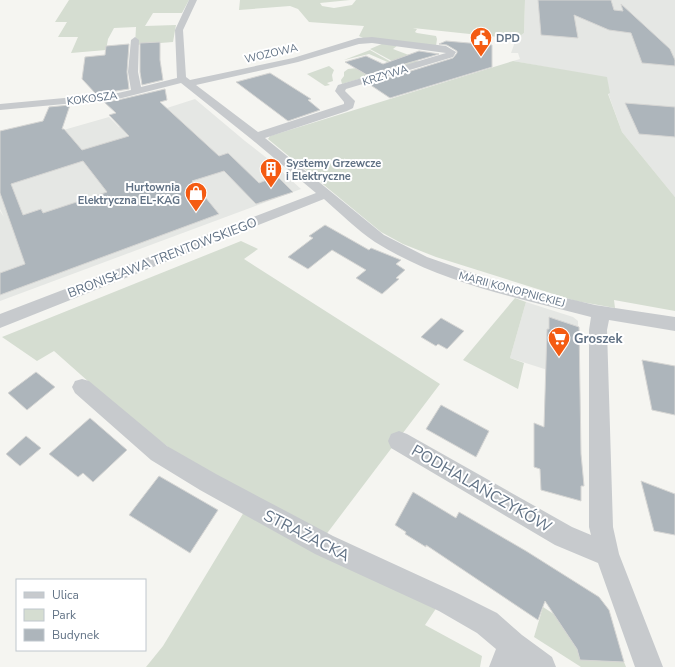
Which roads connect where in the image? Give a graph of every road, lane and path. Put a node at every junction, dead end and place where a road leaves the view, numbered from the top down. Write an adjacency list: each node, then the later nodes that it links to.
1 (193, 0): 4 (street)
2 (135, 40): 5 (street)
3 (358, 40): 4 (street, WOZOWA); 7 (street, KRZYWA)
4 (185, 82): 5 (street, KOKOSZA); 7 (street, MARII KONOPNICKIEJ)
5 (138, 91): 6 (street, KOKOSZA)
6 (0, 107)
7 (256, 137): 8 (street, MARII KONOPNICKIEJ)
8 (325, 194): 9 (street, MARII KONOPNICKIEJ); 10 (street, BRONISŁAWA TRENTOWSKIEGO)
9 (601, 312): 11 (street, MARII KONOPNICKIEJ); 14 (street)
10 (0, 321)
11 (675, 324)
12 (82, 388): 15 (street, STRAŻACKA)
13 (399, 441): 14 (street, PODHALAŃCZYKÓW)
14 (607, 554): 17 (street)
15 (507, 656): 16 (street, STRAŻACKA)
16 (542, 667)
17 (649, 667)

